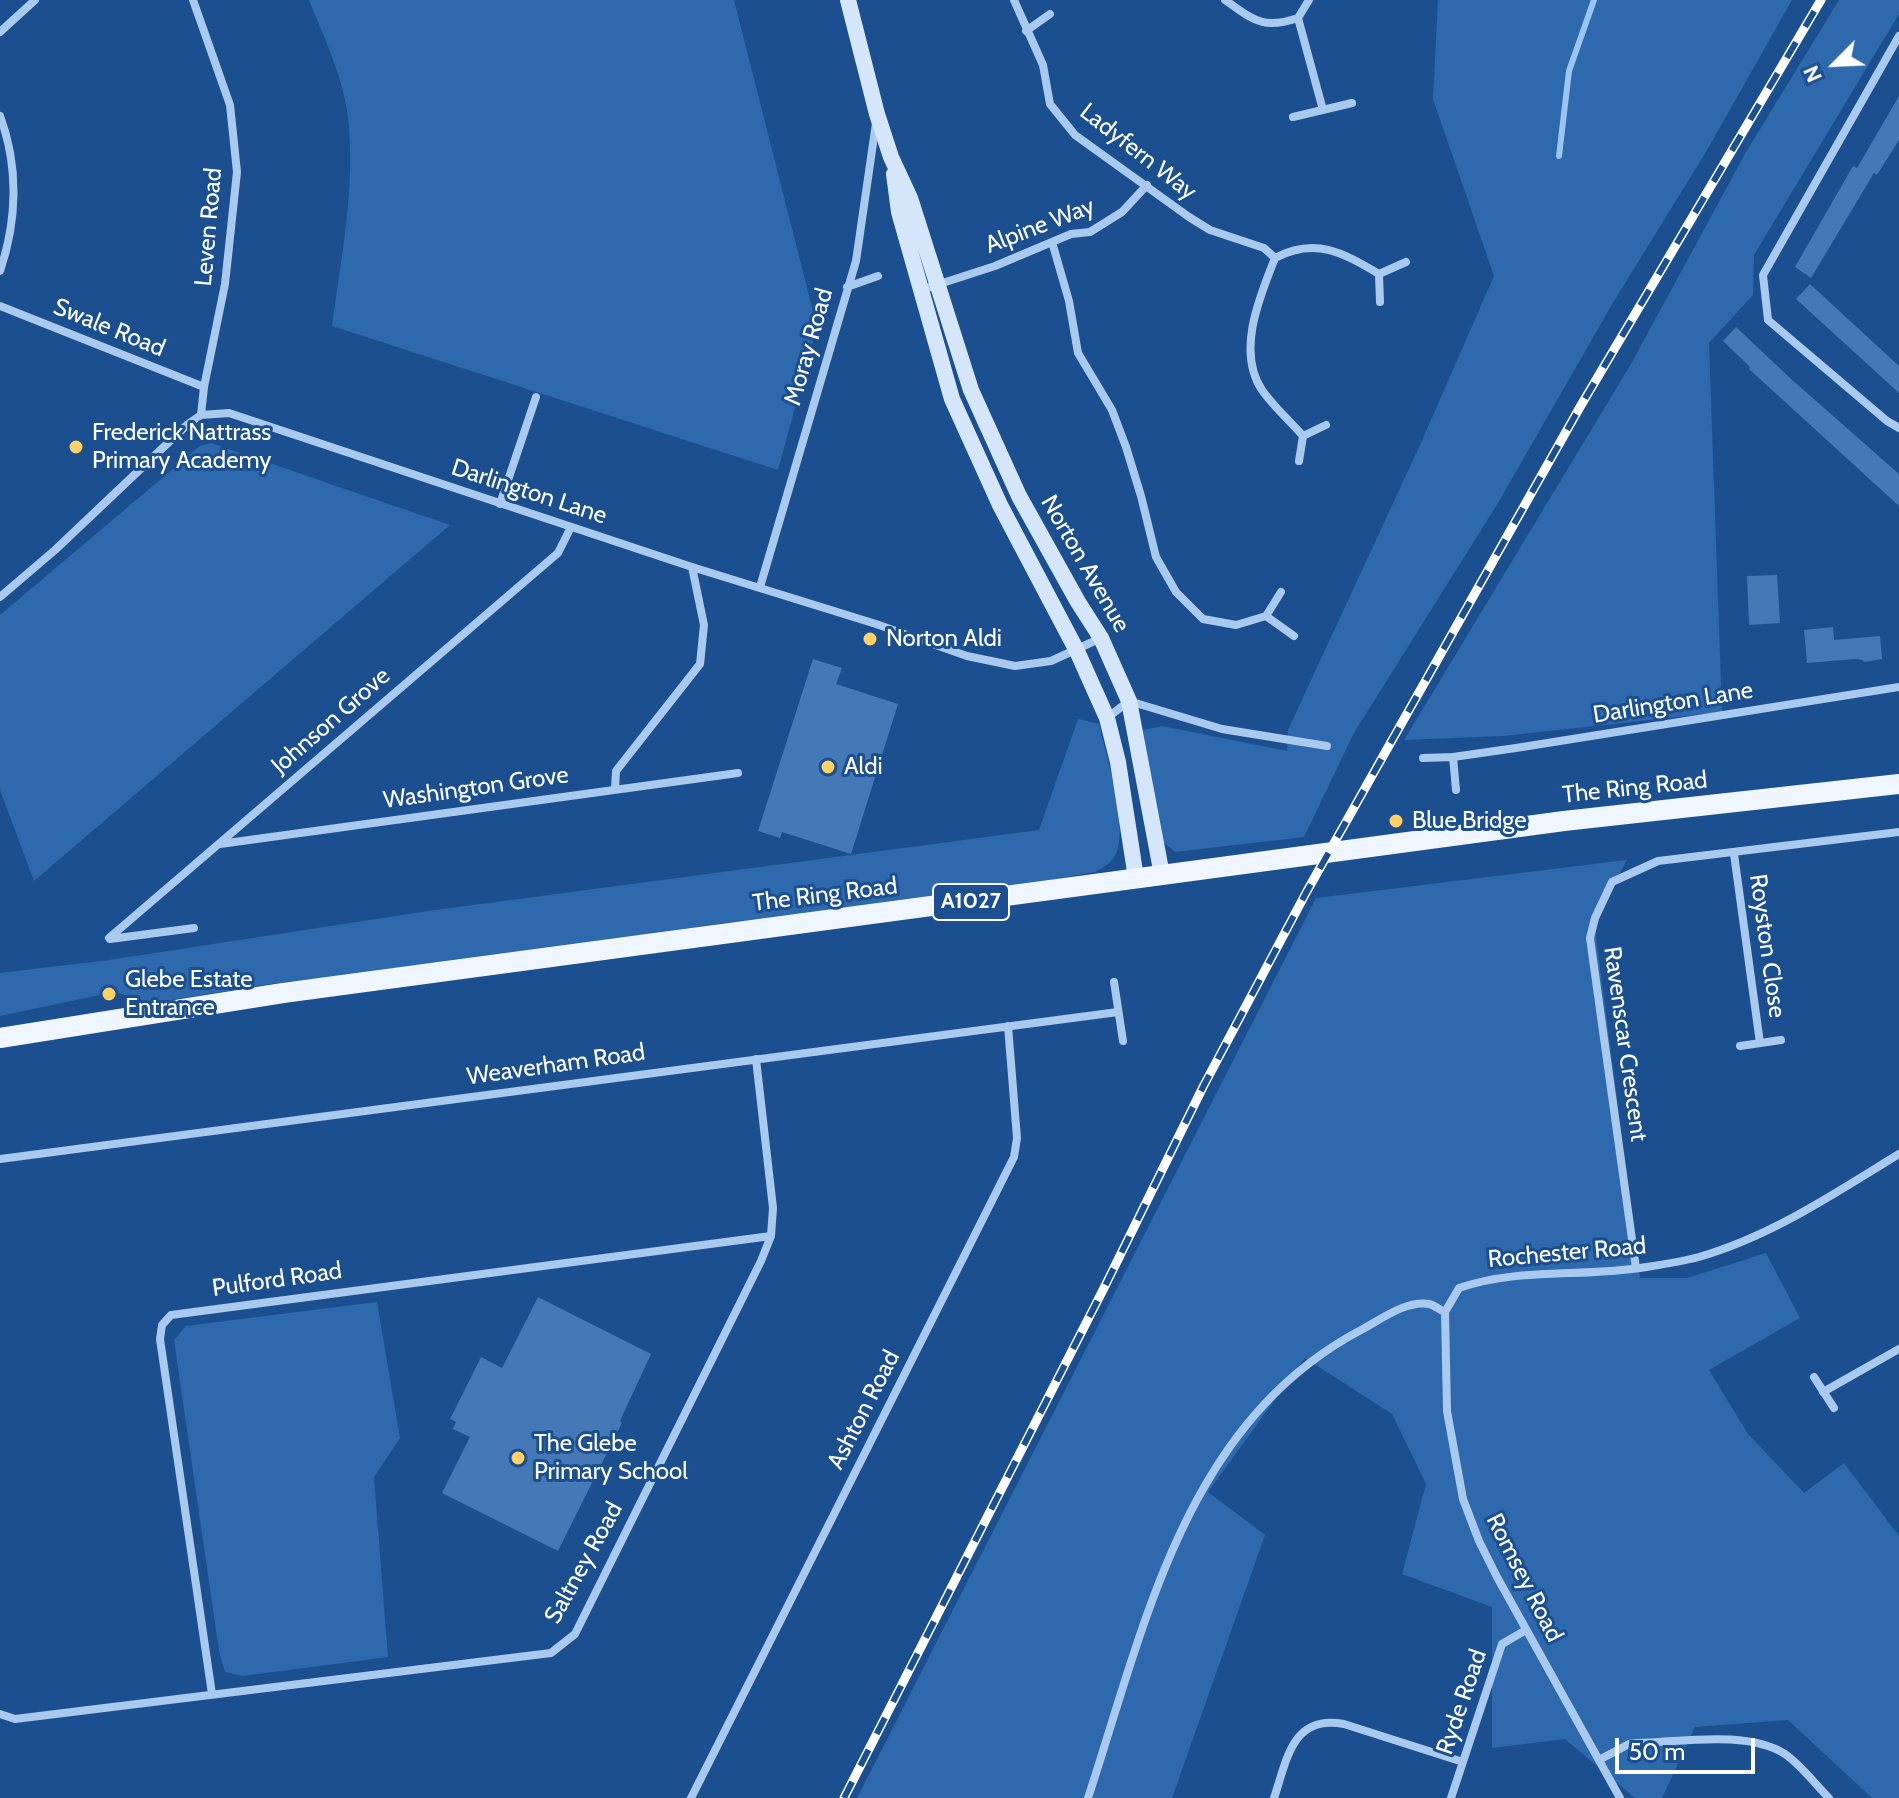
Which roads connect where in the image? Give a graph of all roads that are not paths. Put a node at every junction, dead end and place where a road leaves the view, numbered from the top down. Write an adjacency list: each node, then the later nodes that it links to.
1 (35, 0): 10 (street)
2 (193, 0): 28 (street, Leven Road)
3 (848, 0): 14 (street, Norton Avenue)
4 (1014, 0): 9 (street, Ladyfern Way)
5 (1225, 0): 8 (street)
6 (1309, 0): 8 (street)
7 (1050, 14): 9 (street)
8 (1298, 18): 13 (street)
9 (1026, 31): 17 (street, Ladyfern Way)
10 (0, 32)
11 (1899, 36): 32 (street)
12 (1352, 103): 13 (street)
13 (1323, 110): 16 (street)
14 (877, 114): 24 (street, Moray Road); 25 (street, Norton Avenue)
15 (0, 116): 21 (street)
16 (1293, 117)
17 (1147, 185): 18 (street, Alpine Way); 19 (street, Ladyfern Way)
18 (1052, 242): 25 (street, Alpine Way); 41 (street)
19 (1275, 258): 22 (street); 33 (street)
20 (1406, 262): 22 (street)
21 (0, 271)
22 (1379, 274): 26 (street)
23 (878, 276): 24 (street)
24 (847, 287): 38 (street, Moray Road)
25 (929, 288): 43 (street, Norton Avenue); 44 (street, Norton Avenue)
26 (1380, 302)
27 (0, 306): 28 (street, Swale Road)
28 (204, 387): 30 (street, Leven Road)
29 (536, 397): 35 (street)
30 (201, 415): 35 (street, Darlington Lane); 40 (street)
31 (1326, 425): 33 (street)
32 (1899, 428)
33 (1303, 436): 34 (street)
34 (1299, 461)
35 (500, 504): 36 (street, Darlington Lane)
36 (571, 527): 37 (street, Darlington Lane); 56 (street, Johnson Grove)
37 (692, 567): 38 (street, Darlington Lane); 53 (street)
38 (760, 587): 44 (street, Darlington Lane)
39 (1281, 592): 41 (street)
40 (0, 597)
41 (1266, 616): 42 (street)
42 (1294, 636)
43 (1101, 638): 44 (street, Darlington Lane); 46 (street, Norton Avenue)
44 (1077, 651): 47 (street, Norton Avenue)
45 (1899, 687): 49 (street, Darlington Lane)
46 (1129, 701): 47 (street); 48 (street); 58 (street, Norton Avenue)
47 (1107, 718): 59 (street, Norton Avenue)
48 (1327, 746)
49 (1453, 757): 50 (street, Darlington Lane); 54 (street)
50 (1423, 758)
51 (738, 773): 53 (street, Washington Grove)
52 (1899, 784): 58 (main road, The Ring Road / A1027)
53 (615, 789): 56 (street, Washington Grove)
54 (1456, 790)
55 (1899, 832): 57 (street, Ravenscar Crescent)
56 (219, 844): 60 (street, Johnson Grove)
57 (1734, 854): 67 (street, Royston Close); 73 (street, Ravenscar Crescent)
58 (1162, 875): 59 (main road, The Ring Road / A1027)
59 (1136, 878): 64 (main road, The Ring Road / A1027)
60 (194, 928)
61 (1114, 982): 62 (street)
62 (1118, 1012): 63 (street, Weaverham Road); 66 (street)
63 (1008, 1026): 69 (street, Weaverham Road); 84 (street, Ashton Road)
64 (0, 1038)
65 (1781, 1040): 67 (street, Royston Close)
66 (1123, 1041)
67 (1760, 1043): 68 (street, Royston Close)
68 (1740, 1046)
69 (756, 1059): 71 (street, Weaverham Road); 72 (street, Saltney Road)
70 (1899, 1154): 73 (street, Rochester Road)
71 (0, 1159)
72 (771, 1236): 80 (street, Saltney Road); 80 (street, Pulford Road)
73 (1636, 1268): 74 (street, Rochester Road)
74 (1445, 1312): 79 (street, Romsey Road); 85 (street)
75 (1899, 1349): 77 (street)
76 (1814, 1377): 77 (street)
77 (1823, 1392): 78 (street)
78 (1834, 1408)
79 (1526, 1630): 82 (street, Romsey Road); 83 (street, Ryde Road)
80 (212, 1694): 81 (street, Saltney Road)
81 (0, 1714)
82 (1599, 1760): 88 (street, Romsey Road); 89 (street)
83 (1463, 1762): 86 (street); 87 (street, Ryde Road)
84 (691, 1798)
85 (1088, 1798)
86 (1274, 1798)
87 (1451, 1798)
88 (1620, 1798)
89 (1829, 1798)

